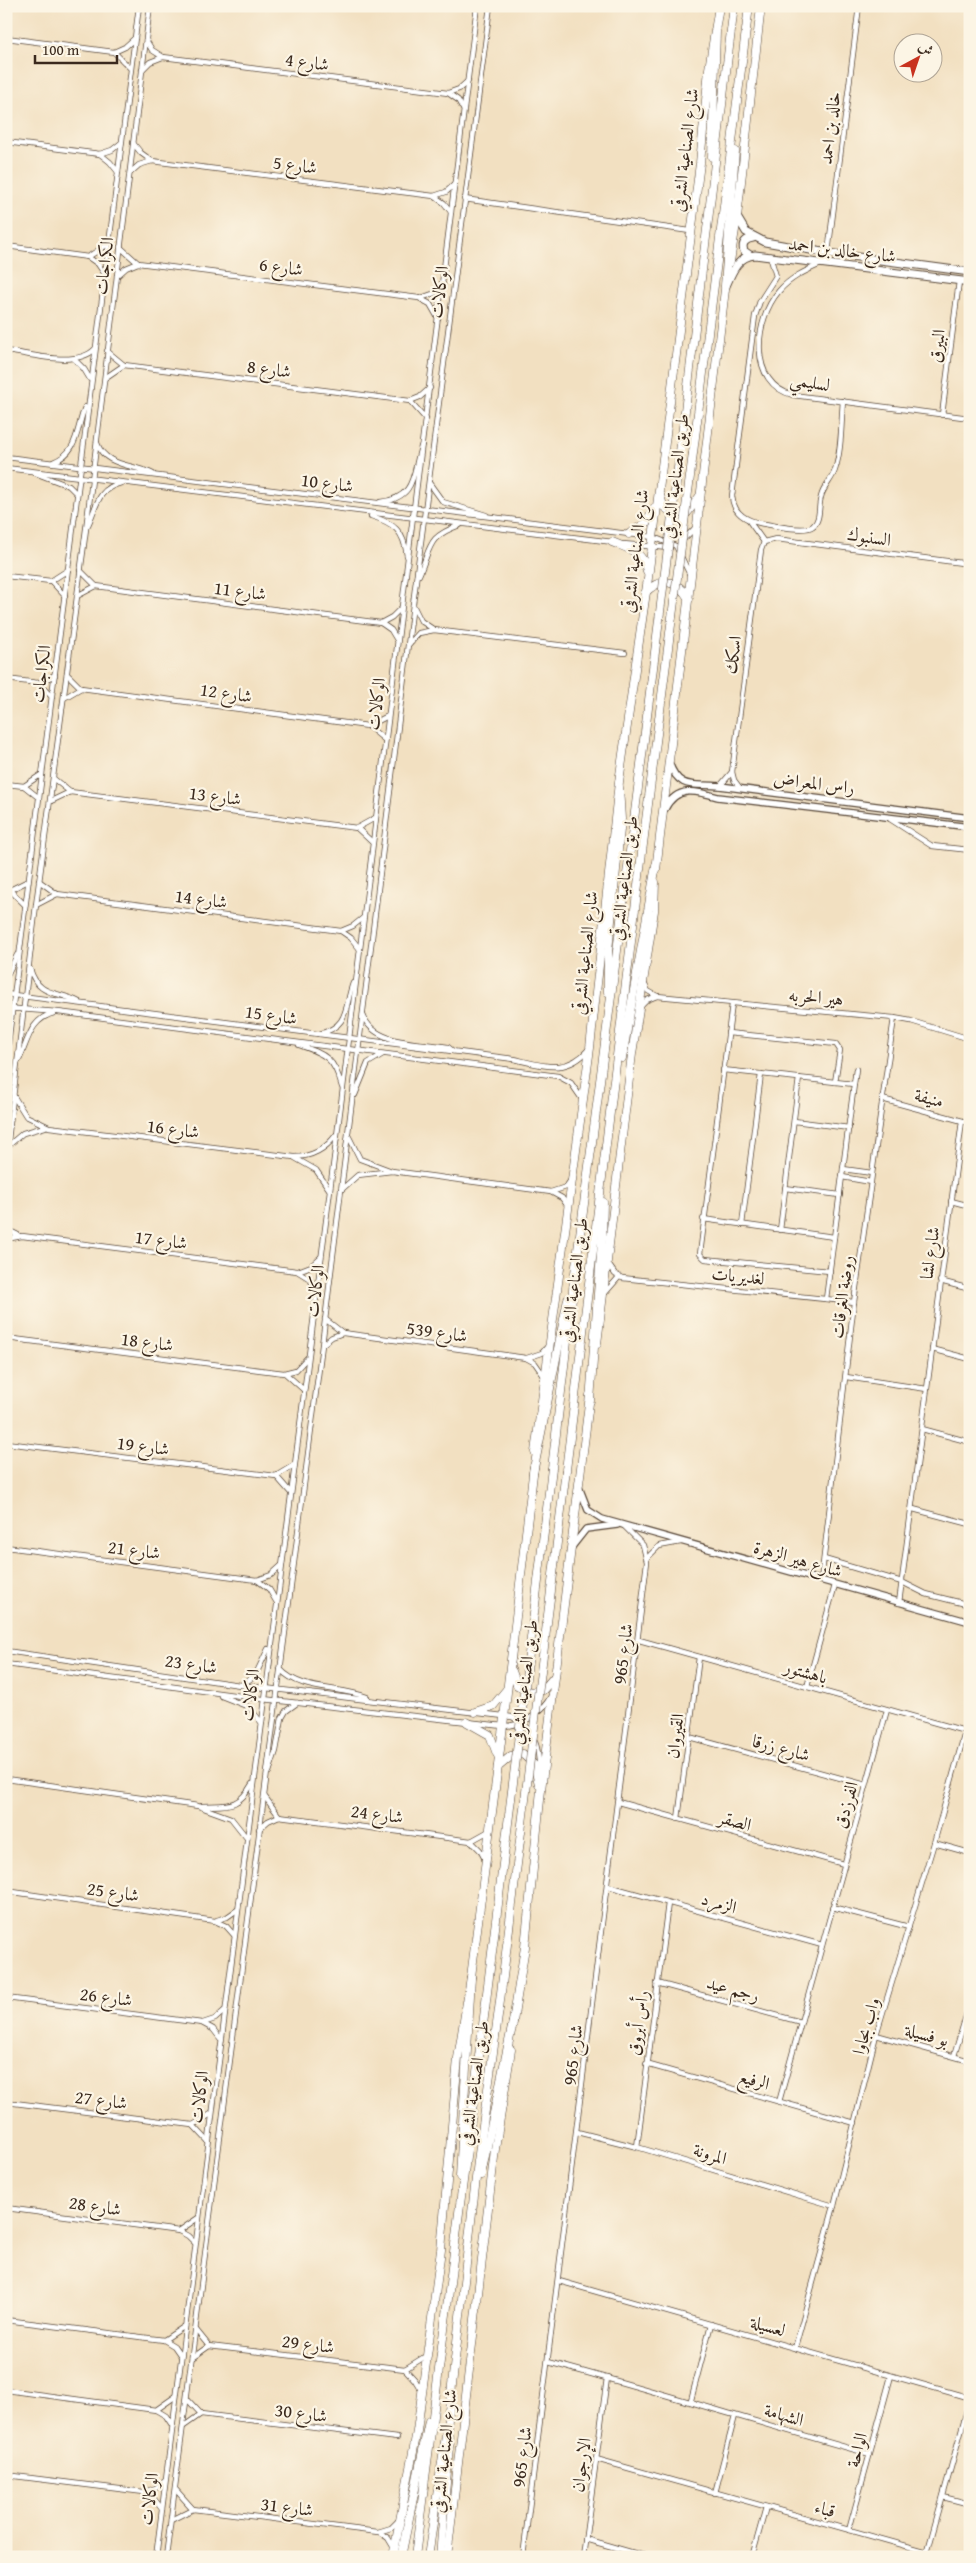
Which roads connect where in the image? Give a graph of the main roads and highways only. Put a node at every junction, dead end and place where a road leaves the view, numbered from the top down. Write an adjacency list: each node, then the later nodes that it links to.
1 (719, 6): 5 (main road, شارع الصناعية الشرقي)
2 (734, 6): 7 (main road, طريق الصناعية الشرقي)
3 (749, 6): 6 (main road, طريق الصناعية الشرقي)
4 (761, 6): 8 (main road)
5 (716, 31): 7 (main road); 14 (main road, شارع الصناعية الشرقي)
6 (735, 117): 13 (main road); 25 (main road, طريق الصناعية الشرقي, bridge)
7 (712, 176): 24 (main road, طريق الصناعية الشرقي, bridge)
8 (738, 217): 9 (main road); 13 (main road)
9 (753, 238): 10 (main road); 11 (main road, شارع خالد بن احمد)
10 (750, 255): 12 (main road, شارع خالد بن احمد); 13 (main road)
11 (970, 272)
12 (970, 282)
13 (726, 286): 15 (main road)
14 (660, 478): 15 (main road); 16 (main road, شارع الصناعية الشرقي)
15 (702, 491): 21 (main road)
16 (657, 502): 17 (main road); 19 (main road, شارع الصناعية الشرقي)
17 (629, 534)
18 (612, 542): 19 (main road)
19 (648, 578): 20 (main road, شارع الصناعية الشرقي)
20 (645, 593): 21 (main road); 22 (main road, شارع الصناعية الشرقي)
21 (689, 599): 23 (main road)
22 (619, 787): 24 (main road); 26 (main road, شارع الصناعية الشرقي)
23 (656, 865): 25 (main road); 29 (main road, طريق الصناعية الشرقي)
24 (610, 1006): 28 (main road, طريق الصناعية الشرقي)
25 (612, 1099): 27 (main road, طريق الصناعية الشرقي)
26 (583, 1100): 30 (main road, طريق الصناعية الشرقي)
27 (602, 1177): 29 (main road); 41 (main road, طريق الصناعية الشرقي, bridge)
28 (575, 1273): 30 (main road); 40 (main road, طريق الصناعية الشرقي, bridge)
29 (590, 1401): 32 (main road, طريق الصناعية الشرقي)
30 (533, 1473): 31 (main road, طريق الصناعية الشرقي)
31 (511, 1662): 32 (main road); 33 (main road, طريق الصناعية الشرقي)
32 (555, 1675): 37 (main road, طريق الصناعية الشرقي)
33 (508, 1685): 34 (main road); 36 (main road, طريق الصناعية الشرقي)
34 (475, 1712)
35 (467, 1722): 36 (main road)
36 (498, 1767): 37 (main road); 38 (main road, طريق الصناعية الشرقي)
37 (541, 1790): 39 (main road, طريق الصناعية الشرقي)
38 (471, 1977): 40 (main road); 45 (main road, طريق الصناعية الشرقي)
39 (512, 2022): 41 (main road); 42 (main road, طريق الصناعية الشرقي)
40 (460, 2194): 43 (main road, طريق الصناعية الشرقي)
41 (475, 2196): 44 (main road, طريق الصناعية الشرقي)
42 (470, 2349): 50 (main road, شارع الصناعية الشرقي)
43 (434, 2402): 46 (main road); 47 (main road, طريق الصناعية الشرقي)
44 (447, 2428): 48 (main road, طريق الصناعية الشرقي); 49 (main road)
45 (394, 2553)
46 (401, 2557)
47 (416, 2557)
48 (428, 2557)
49 (440, 2557)
50 (447, 2557)

